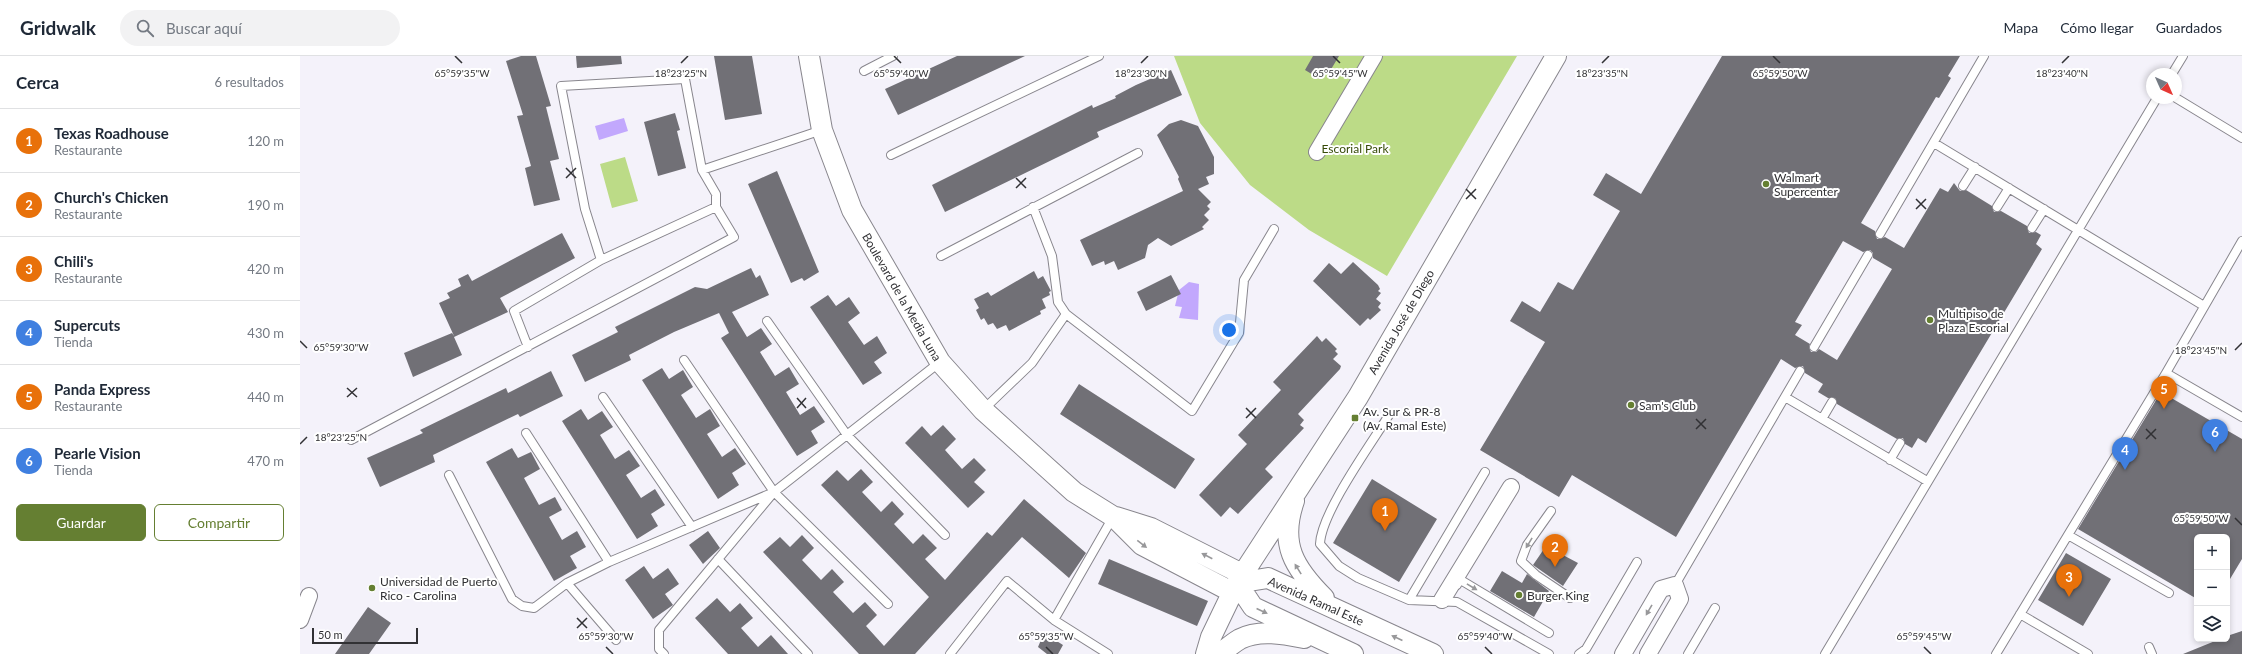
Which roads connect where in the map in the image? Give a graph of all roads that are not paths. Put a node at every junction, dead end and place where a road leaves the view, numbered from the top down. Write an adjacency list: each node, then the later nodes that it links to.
1 (808, 56): 12 (street, Boulevard de la Media Luna)
2 (893, 56): 9 (lane)
3 (1099, 56): 17 (lane)
4 (1374, 56): 15 (street)
5 (1556, 56): 58 (street, Avenida José de Diego)
6 (1984, 56): 14 (lane)
7 (2183, 56): 8 (lane)
8 (2176, 68)
9 (864, 71)
10 (2182, 102): 13 (lane)
11 (2153, 104): 28 (lane)
12 (822, 130): 19 (lane); 40 (street, Boulevard de la Media Luna)
13 (2242, 138)
14 (1934, 142): 18 (lane); 29 (lane)
15 (1317, 152)
16 (1138, 153): 23 (lane)
17 (891, 155)
18 (1975, 167): 20 (lane); 21 (lane)
19 (702, 170): 22 (lane); 33 (lane)
20 (1963, 186)
21 (2009, 188): 24 (lane); 25 (lane)
22 (716, 207): 33 (lane); 37 (lane)
23 (1033, 207): 32 (lane); 35 (lane)
24 (1997, 207)
25 (2044, 209): 26 (lane); 28 (lane)
26 (2032, 228)
27 (1274, 229): 35 (lane)
28 (2078, 230): 34 (lane); 57 (lane)
29 (1880, 234)
30 (2242, 241): 34 (lane)
31 (1868, 255): 38 (lane)
32 (941, 256)
33 (601, 260): 37 (lane)
34 (2204, 306): 42 (lane)
35 (1066, 314): 46 (lane)
36 (767, 320): 51 (lane)
37 (528, 347): 52 (lane)
38 (1814, 347)
39 (684, 360): 60 (lane)
40 (940, 362): 46 (street, Boulevard de la Media Luna); 51 (lane)
41 (1800, 371): 44 (lane)
42 (2166, 372): 48 (lane); 65 (lane)
43 (603, 397): 63 (lane)
44 (1785, 397): 49 (lane); 71 (lane)
45 (1832, 402): 49 (lane)
46 (983, 410): 62 (street, Boulevard de la Media Luna)
47 (1388, 415): 75 (lane)
48 (2242, 417)
49 (1822, 419): 54 (lane)
50 (526, 433): 67 (lane)
51 (847, 435): 60 (lane); 64 (lane)
52 (351, 440)
53 (1900, 443): 54 (lane)
54 (1890, 460): 57 (lane)
55 (1484, 472): 75 (lane)
56 (449, 476): 69 (lane)
57 (1928, 481): 99 (lane)
58 (1300, 484): 70 (street, Avenida José de Diego); 78 (street, one-way to 58)
59 (1511, 488): 76 (street)
60 (774, 492): 63 (lane); 66 (lane); 77 (lane)
61 (1551, 511): 74 (lane, one-way to 74)
62 (1114, 517): 70 (street, Boulevard de la Media Luna); 82 (lane)
63 (692, 527): 67 (lane)
64 (945, 534)
65 (2068, 535): 72 (lane); 80 (lane)
66 (718, 559): 86 (lane); 87 (lane)
67 (609, 562): 69 (lane)
68 (1637, 562): 95 (lane)
69 (567, 583): 84 (lane)
70 (1237, 583): 78 (street, Avenida Ramal Este); 85 (street, one-way to 85); 90 (street, Avenida José de Diego)
71 (1676, 585): 96 (street, one-way to 96); 97 (street)
72 (2169, 593)
73 (309, 596): 81 (street)
74 (1570, 598)
75 (1409, 600): 76 (lane)
76 (1445, 601): 83 (lane, one-way to 83); 94 (lane)
77 (888, 604)
78 (1334, 608): 93 (street, Avenida Ramal Este, one-way to 78)
79 (1714, 608): 98 (lane)
80 (2020, 614): 100 (lane); 101 (lane)
81 (300, 620)
82 (1054, 620): 88 (lane); 89 (lane)
83 (1549, 633)
84 (616, 640)
85 (1332, 644): 91 (street); 92 (street)
86 (664, 654)
87 (808, 654)
88 (950, 654)
89 (1108, 654)
90 (1206, 654)
91 (1220, 654)
92 (1351, 654)
93 (1433, 654)
94 (1549, 654)
95 (1579, 654)
96 (1623, 654)
97 (1648, 654)
98 (1688, 654)
99 (1825, 654)
100 (1996, 654)
101 (2088, 654)

